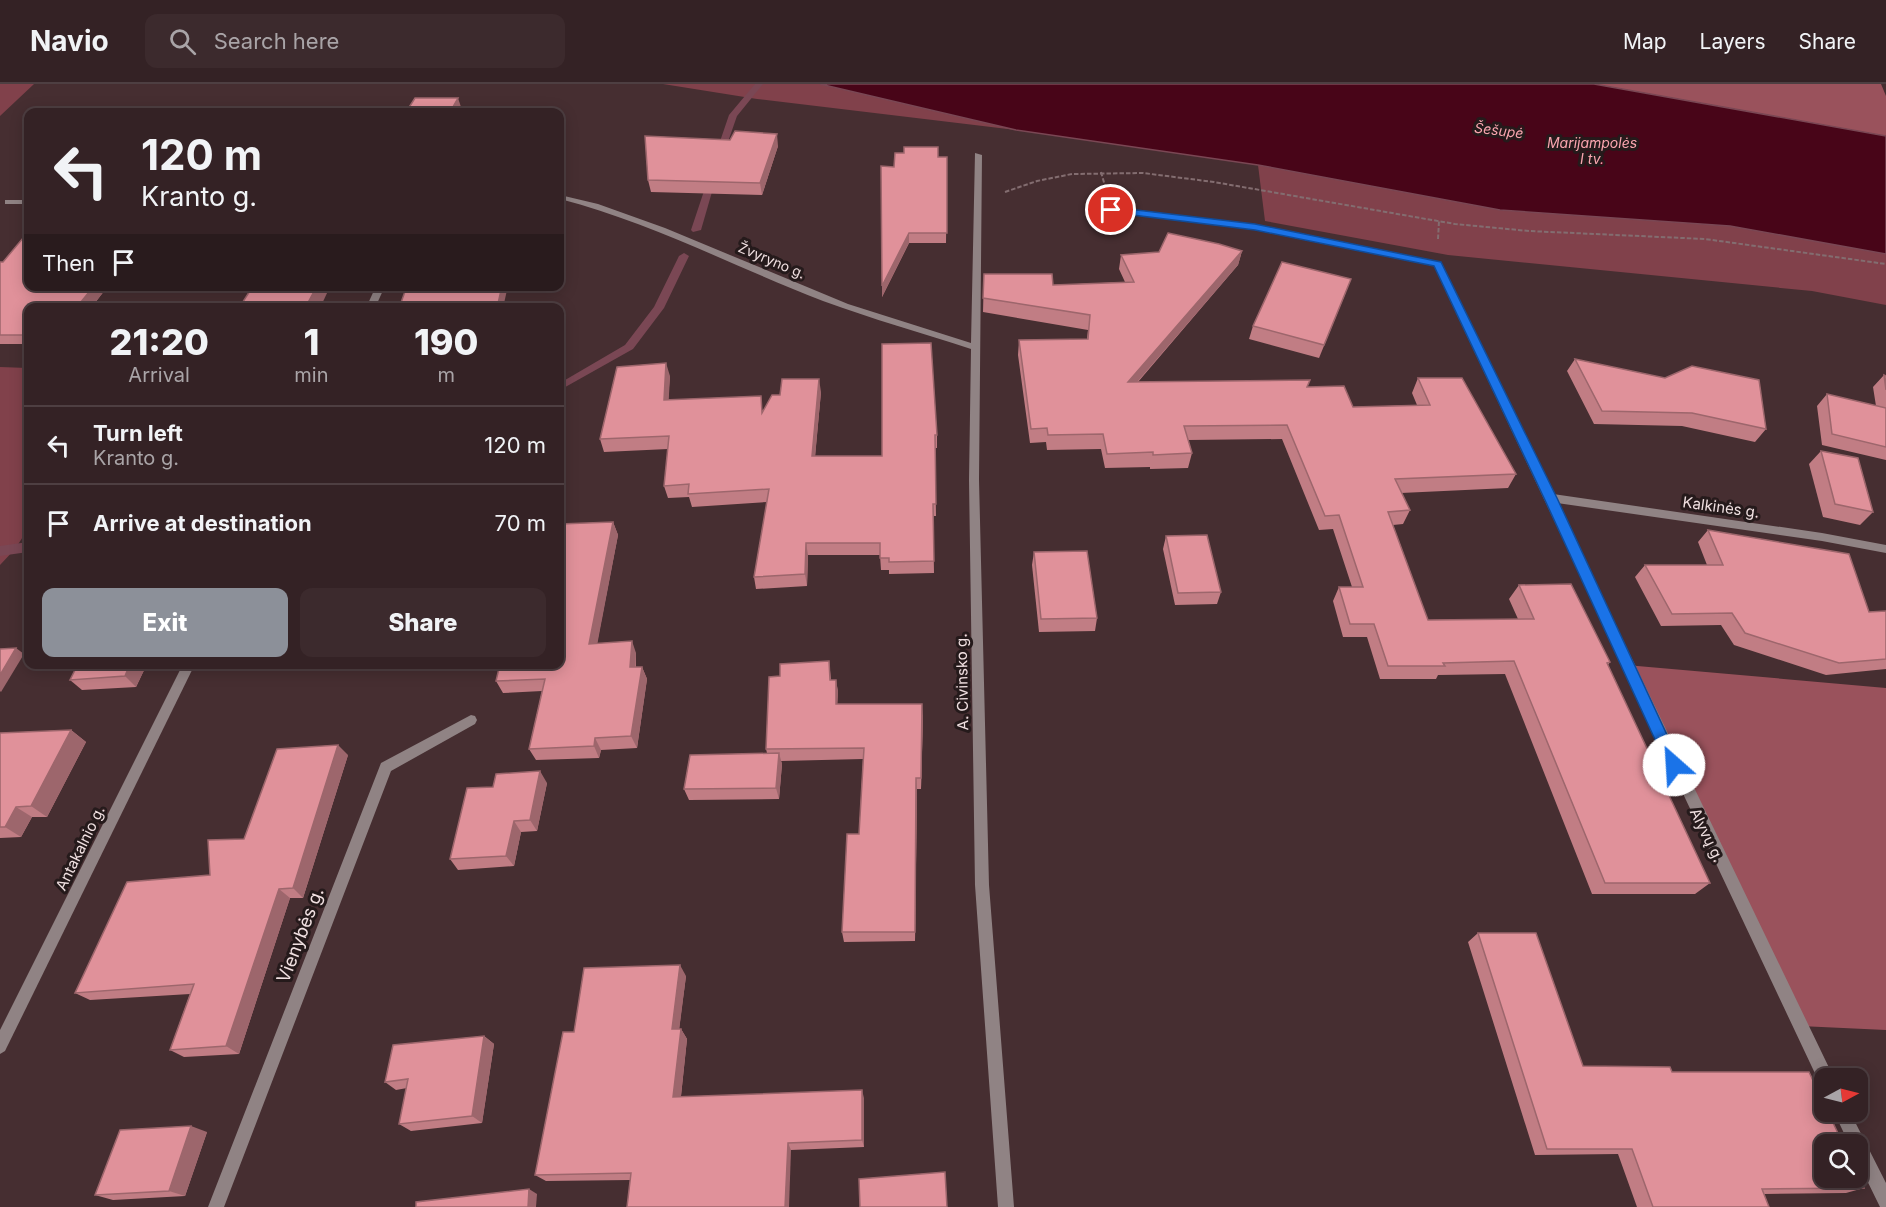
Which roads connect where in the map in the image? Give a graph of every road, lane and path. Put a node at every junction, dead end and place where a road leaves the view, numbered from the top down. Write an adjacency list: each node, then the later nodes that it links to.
1 (978, 155): 5 (street, A. Civinsko g.)
2 (564, 198): 8 (street, Žvyryno g.)
3 (8, 202): 4 (street)
4 (24, 202)
5 (977, 210): 7 (path); 8 (street, A. Civinsko g.)
6 (1111, 210): 9 (street, Alyvų g.)
7 (1886, 264)
8 (975, 347): 18 (street, A. Civinsko g.)
9 (1551, 498): 10 (street, Kalkinės g.); 14 (street, Alyvų g.)
10 (1886, 549)
11 (187, 669): 13 (street, Antakalnio g.)
12 (471, 720): 17 (street, Vienybės g.)
13 (0, 1046)
14 (1821, 1068)
15 (1847, 1122): 16 (street)
16 (1886, 1201)
17 (216, 1207)
18 (1006, 1207)

